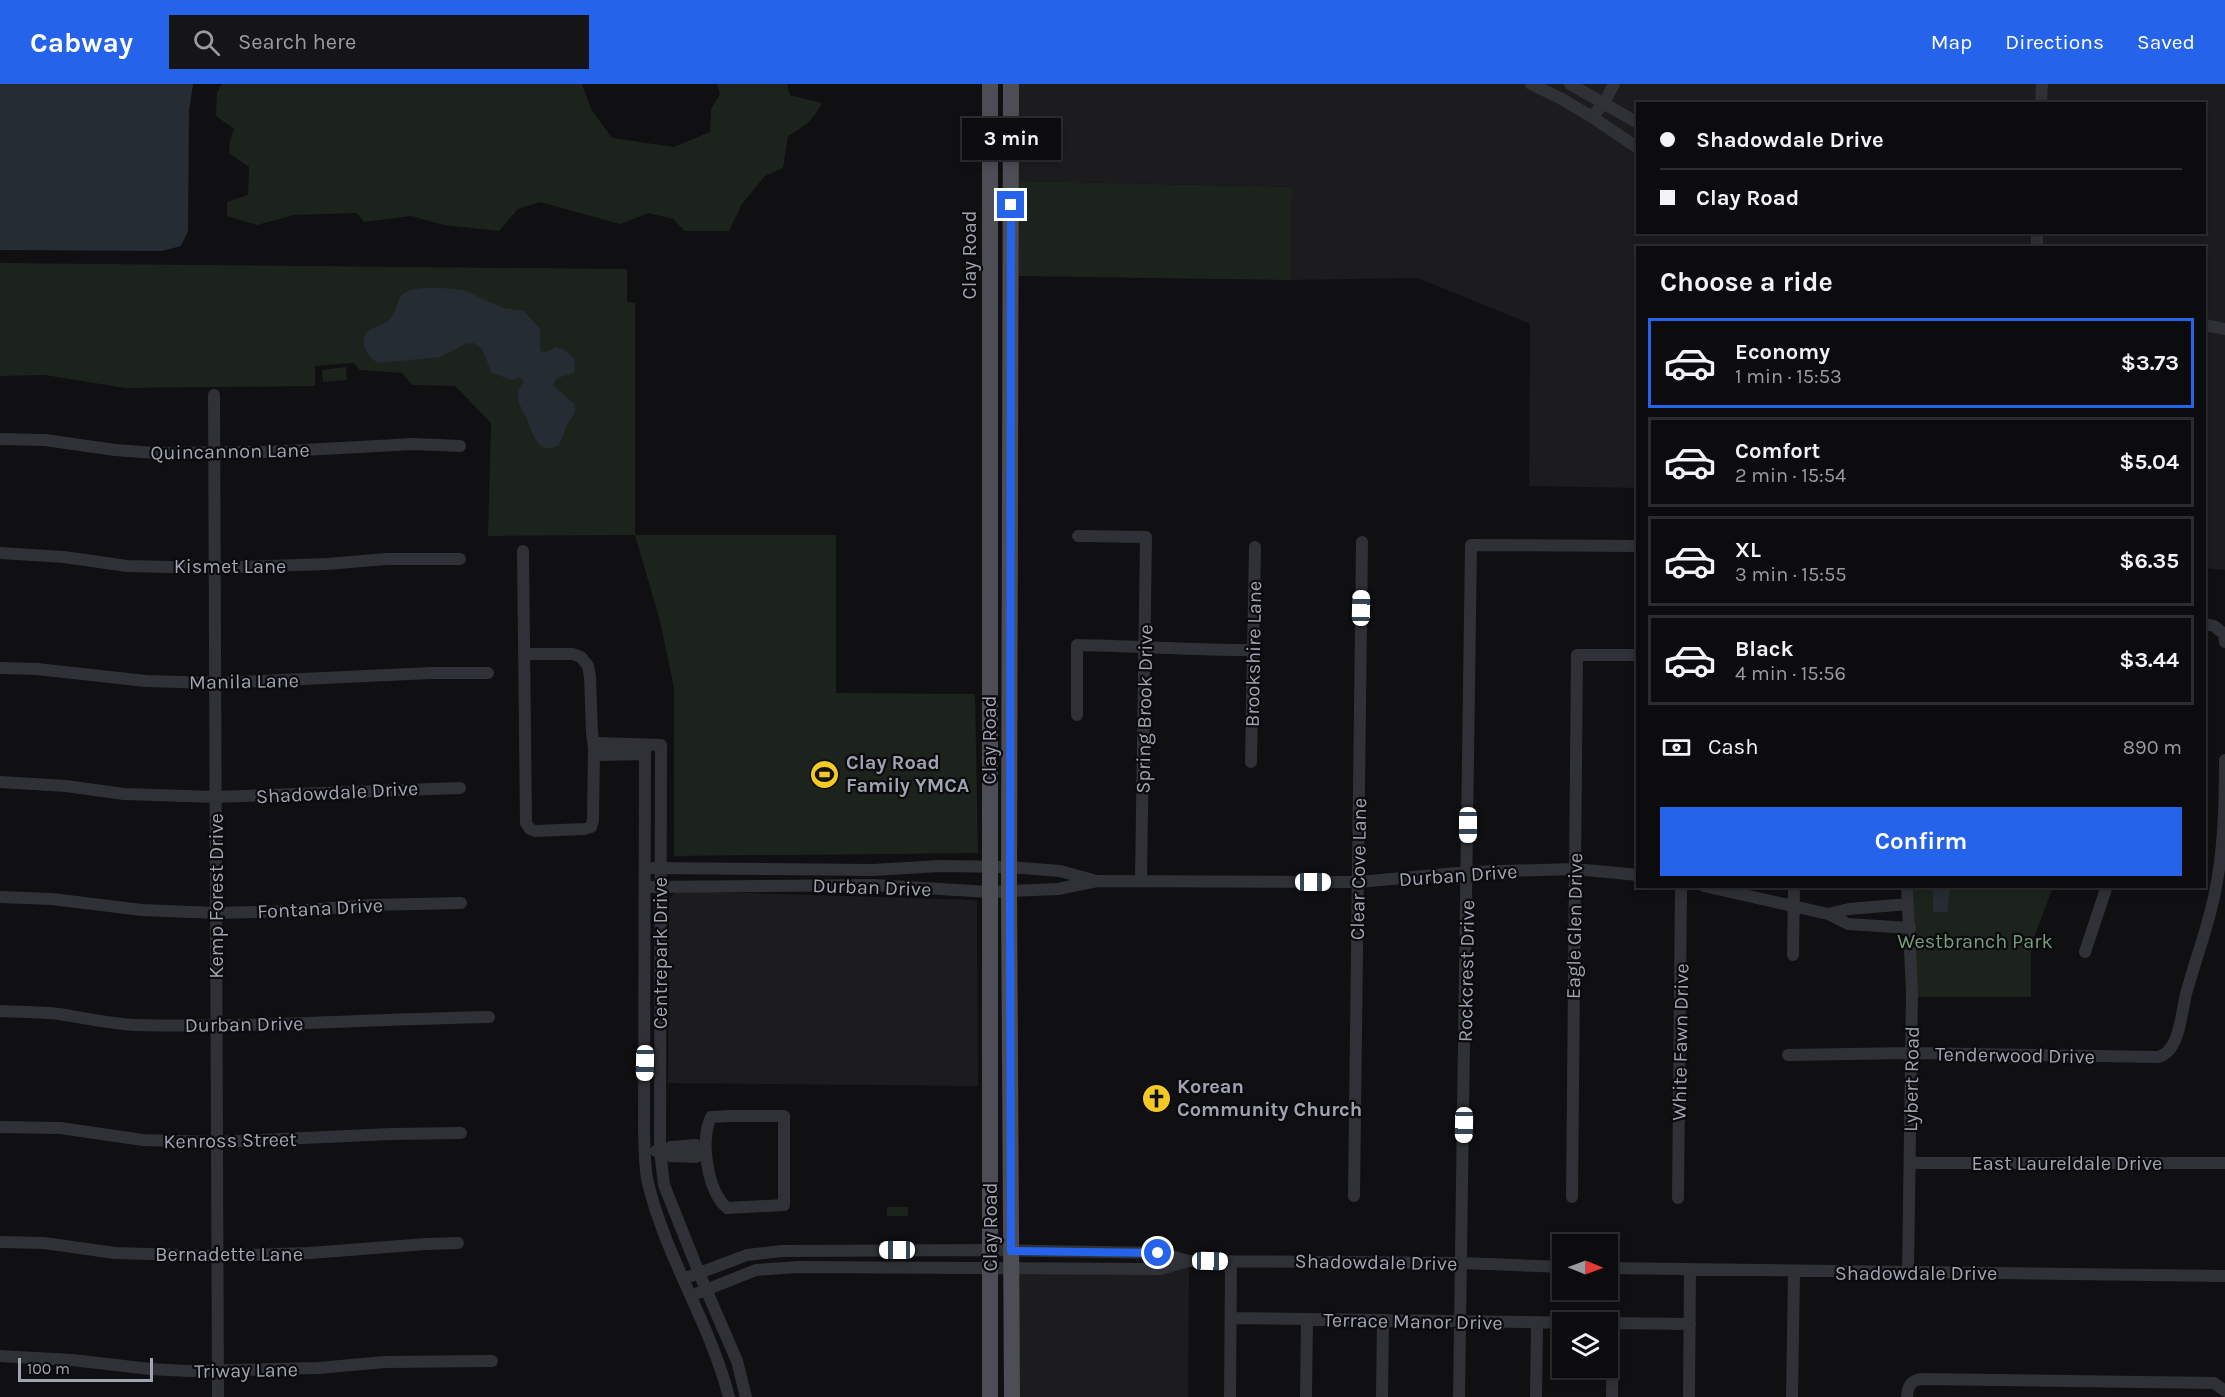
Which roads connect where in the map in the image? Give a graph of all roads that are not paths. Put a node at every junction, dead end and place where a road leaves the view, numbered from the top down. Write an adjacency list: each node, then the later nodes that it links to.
1 (990, 84): 12 (main road, Clay Road)
2 (1011, 84): 13 (main road, Clay Road)
3 (1531, 84): 9 (street)
4 (1570, 84): 8 (street)
5 (1614, 84): 8 (street)
6 (2042, 84): 7 (street)
7 (2041, 102)
8 (1604, 103): 9 (street); 10 (street)
9 (1592, 117): 11 (street)
10 (1636, 122)
11 (1636, 147)
12 (990, 289): 13 (main road); 18 (main road, Clay Road)
13 (1011, 289): 17 (main road, Clay Road)
14 (2206, 325): 15 (street)
15 (2225, 329)
16 (214, 394): 21 (street, Kemp Forest Drive)
17 (1011, 418): 18 (main road); 30 (main road, Clay Road)
18 (990, 420): 29 (main road, Clay Road)
19 (0, 439): 21 (street, Quincannon Lane)
20 (460, 446): 21 (street, Quincannon Lane)
21 (214, 452): 31 (street, Kemp Forest Drive)
22 (1078, 536): 34 (street, Spring Brook Drive)
23 (1362, 542): 62 (street, Clear Cove Lane)
24 (1636, 546): 57 (street, Rockcrest Drive)
25 (1255, 547): 35 (street, Brookshire Lane)
26 (523, 550): 36 (street)
27 (0, 553): 31 (street, Kismet Lane)
28 (460, 559): 31 (street, Kismet Lane)
29 (990, 562): 30 (main road); 41 (main road, Clay Road)
30 (1011, 562): 43 (main road, Clay Road)
31 (214, 568): 40 (street, Kemp Forest Drive)
32 (2206, 624): 33 (street)
33 (2225, 642)
34 (1146, 646): 35 (street); 42 (street); 61 (street, Spring Brook Drive)
35 (1253, 650): 47 (street, Brookshire Lane)
36 (524, 654): 44 (street); 44 (street)
37 (1636, 655): 55 (street, Eagle Glen Drive)
38 (0, 668): 40 (street, Manila Lane)
39 (488, 673): 40 (street, Manila Lane)
40 (216, 683): 50 (street, Kemp Forest Drive)
41 (990, 715): 43 (main road); 51 (main road, Clay Road)
42 (1077, 715)
43 (1010, 716): 52 (main road, Clay Road)
44 (594, 748): 45 (street)
45 (645, 750): 53 (street, Centrepark Drive); 54 (street, Centrepark Drive)
46 (2225, 760): 58 (street)
47 (1251, 762)
48 (0, 782): 50 (street, Shadowdale Drive)
49 (460, 788): 50 (street, Shadowdale Drive)
50 (216, 797): 76 (street, Kemp Forest Drive)
51 (990, 866): 52 (street, Durban Drive); 54 (street, Durban Drive); 71 (main road, Clay Road)
52 (1010, 867): 60 (street, Durban Drive); 70 (main road, Clay Road)
53 (646, 868): 54 (street, Durban Drive); 63 (street, Centrepark Drive)
54 (660, 868): 64 (street, Centrepark Drive)
55 (1575, 869): 57 (street, Durban Drive); 59 (street, Durban Drive); 99 (street, Eagle Glen Drive)
56 (2206, 869): 58 (street)
57 (1467, 872): 62 (street, Durban Drive); 109 (street, Rockcrest Drive)
58 (2222, 872): 88 (street, Tenderwood Drive)
59 (1636, 875)
60 (1097, 881): 61 (street, Durban Drive); 70 (street, Durban Drive)
61 (1141, 881): 62 (street, Durban Drive)
62 (1359, 882): 98 (street, Clear Cove Lane)
63 (646, 887): 64 (street, Durban Drive); 82 (street, Centrepark Drive)
64 (660, 887): 71 (street, Durban Drive); 84 (street, Centrepark Drive)
65 (1681, 888): 100 (street, White Fawn Drive)
66 (1712, 888): 75 (street)
67 (1794, 888): 75 (street)
68 (1907, 888): 74 (street, Lybert Road)
69 (2106, 888): 79 (street)
70 (1010, 891): 71 (street, Durban Drive); 86 (main road, Clay Road)
71 (990, 892): 85 (main road, Clay Road)
72 (0, 897): 76 (street, Fontana Drive)
73 (460, 903): 76 (street, Fontana Drive)
74 (1908, 904): 77 (street); 78 (street, Lybert Road)
75 (1794, 908): 77 (street); 80 (street)
76 (216, 913): 87 (street, Kemp Forest Drive)
77 (1828, 914): 78 (street)
78 (1910, 928): 88 (street, Lybert Road)
79 (2085, 952)
80 (1793, 955)
81 (0, 1011): 87 (street, Durban Drive)
82 (646, 1016): 84 (street); 95 (street, Centrepark Drive)
83 (489, 1017): 87 (street, Durban Drive)
84 (660, 1017): 93 (street, Centrepark Drive)
85 (990, 1021): 86 (main road); 104 (main road, Clay Road)
86 (1010, 1022): 105 (main road, Clay Road)
87 (216, 1026): 92 (street, Kemp Forest Drive)
88 (1911, 1053): 89 (street, Tenderwood Drive); 96 (street, Lybert Road)
89 (1788, 1054)
90 (0, 1127): 92 (street, Kenross Street)
91 (461, 1133): 92 (street, Kenross Street)
92 (216, 1142): 106 (street, Kemp Forest Drive)
93 (662, 1151): 94 (street); 95 (street); 118 (street, Centrepark Drive)
94 (704, 1151): 94 (street)
95 (646, 1153): 120 (street, Centrepark Drive)
96 (1910, 1163): 97 (street, East Laureldale Drive); 117 (street, Lybert Road)
97 (2225, 1163)
98 (1354, 1196)
99 (1572, 1197)
100 (1678, 1198)
101 (0, 1242): 106 (street, Bernadette Lane)
102 (458, 1243): 106 (street, Bernadette Lane)
103 (835, 1250): 104 (street, Shadowdale Drive); 110 (street); 118 (street, Shadowdale Drive)
104 (990, 1250): 105 (street, Shadowdale Drive); 114 (main road, Clay Road)
105 (1011, 1251): 107 (street, Shadowdale Drive); 113 (main road, Clay Road)
106 (217, 1256): 133 (street, Kemp Forest Drive)
107 (1189, 1261): 108 (street, Shadowdale Drive); 113 (street, Shadowdale Drive)
108 (1231, 1261): 109 (street, Shadowdale Drive); 123 (street)
109 (1462, 1263): 111 (street, Shadowdale Drive); 126 (street, Rockcrest Drive)
110 (835, 1267): 114 (street, Shadowdale Drive); 121 (street, Shadowdale Drive)
111 (1552, 1267)
112 (1618, 1268): 115 (street, Shadowdale Drive)
113 (1011, 1269): 114 (street, Shadowdale Drive); 140 (main road, Clay Road)
114 (990, 1270): 139 (main road, Clay Road)
115 (1690, 1270): 116 (street, Shadowdale Drive); 130 (street)
116 (1794, 1272): 117 (street, Shadowdale Drive); 148 (street)
117 (1908, 1272): 119 (street, Shadowdale Drive)
118 (699, 1273): 120 (street, Shadowdale Drive); 121 (street, Centrepark Drive)
119 (2225, 1276)
120 (683, 1279): 122 (street, Centrepark Drive)
121 (705, 1288): 122 (street, Shadowdale Drive); 138 (street, Centrepark Drive)
122 (691, 1297): 137 (street, Centrepark Drive)
123 (1231, 1318): 124 (street, Terrace Manor Drive); 141 (street)
124 (1306, 1319): 125 (street, Terrace Manor Drive); 142 (street)
125 (1383, 1320): 126 (street, Terrace Manor Drive); 143 (street)
126 (1460, 1321): 127 (street, Terrace Manor Drive); 144 (street, Rockcrest Drive)
127 (1538, 1322): 128 (street, Terrace Manor Drive); 145 (street)
128 (1552, 1322)
129 (1618, 1323): 130 (street)
130 (1690, 1324): 147 (street)
131 (0, 1356): 133 (street, Triway Lane)
132 (492, 1361): 133 (street, Triway Lane)
133 (218, 1370): 136 (street, Kemp Forest Drive)
134 (1611, 1378): 146 (street)
135 (2225, 1391): 149 (street)
136 (218, 1397)
137 (729, 1397)
138 (746, 1397)
139 (990, 1397)
140 (1011, 1397)
141 (1230, 1397)
142 (1306, 1397)
143 (1382, 1397)
144 (1460, 1397)
145 (1536, 1397)
146 (1612, 1397)
147 (1689, 1397)
148 (1792, 1397)
149 (1908, 1397)

